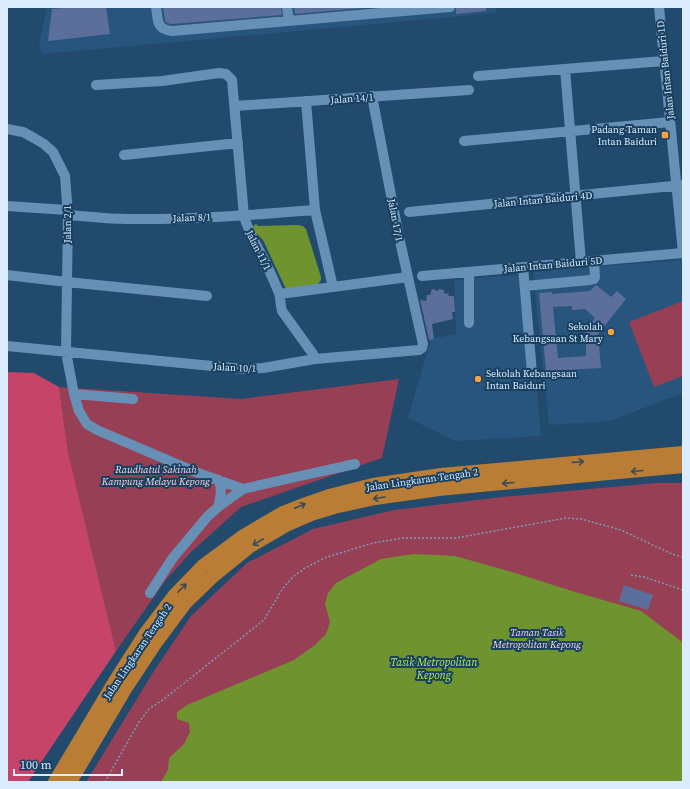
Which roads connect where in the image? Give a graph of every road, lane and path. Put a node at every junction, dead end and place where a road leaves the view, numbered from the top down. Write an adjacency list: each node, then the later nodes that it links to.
1 (156, 7): 6 (street)
2 (287, 7): 6 (street)
3 (450, 7): 5 (street)
4 (659, 7): 7 (street, Jalan Intan Baiduri 1D)
5 (389, 10): 6 (street)
6 (289, 22)
7 (664, 61): 8 (street); 15 (street, Jalan Intan Baiduri 1D)
8 (565, 69): 9 (street); 17 (street)
9 (478, 76)
10 (96, 86): 14 (street, Jalan 11/1)
11 (469, 90): 12 (street, Jalan 14/1)
12 (372, 96): 13 (street, Jalan 14/1); 35 (street, Jalan 17/1)
13 (306, 101): 14 (street, Jalan 14/1); 24 (street)
14 (235, 106): 19 (street, Jalan 11/1)
15 (670, 122): 17 (street); 21 (street, Jalan Intan Baiduri 1D)
16 (7, 130): 25 (street, Jalan 2/1)
17 (570, 131): 18 (street); 22 (street)
18 (464, 141)
19 (238, 143): 20 (street); 27 (street, Jalan 11/1)
20 (124, 155)
21 (680, 186): 22 (street, Jalan Intan Baiduri 4D); 28 (street, Jalan Intan Baiduri 1D)
22 (575, 196): 26 (street, Jalan Intan Baiduri 4D); 30 (street)
23 (7, 206): 25 (street, Jalan 8/1)
24 (315, 210): 27 (street, Jalan 8/1); 38 (street)
25 (68, 212): 27 (street, Jalan 8/1); 36 (street, Jalan 2/1)
26 (409, 212)
27 (244, 216): 39 (street, Jalan 11/1)
28 (683, 253): 29 (street, Jalan Intan Baiduri 5D)
29 (594, 261): 30 (street, Jalan Intan Baiduri 5D); 37 (street)
30 (580, 262): 31 (street, Jalan Intan Baiduri 5D)
31 (523, 267): 32 (street, Jalan Intan Baiduri 5D); 37 (street)
32 (469, 272): 34 (street, Jalan Intan Baiduri 5D); 41 (street)
33 (7, 275): 36 (street)
34 (422, 276)
35 (408, 277): 38 (street); 42 (street, Jalan 17/1)
36 (67, 282): 40 (street); 44 (street, Jalan 2/1)
37 (525, 286): 46 (street)
38 (333, 287): 39 (street)
39 (280, 294): 45 (street, Jalan 11/1)
40 (207, 296)
41 (469, 323)
42 (423, 344): 45 (street, Jalan 10/1)
43 (7, 346): 44 (street, Jalan 10/1)
44 (66, 352): 45 (street, Jalan 10/1); 47 (street, Jalan 2/1)
45 (315, 359)
46 (532, 373)
47 (74, 394): 48 (street); 52 (street, Jalan 2/1)
48 (134, 399)
49 (683, 452): 59 (highway, Jalan Lingkaran Tengah 2, one-way to 49)
50 (355, 464): 53 (street)
51 (681, 467): 60 (highway, Jalan Lingkaran Tengah 2, one-way to 60)
52 (219, 480): 53 (street, Jalan 2/1); 54 (street)
53 (243, 489): 54 (street)
54 (218, 507): 58 (street)
55 (683, 557): 61 (path)
56 (631, 575): 57 (path)
57 (683, 590)
58 (150, 593)
59 (54, 782)
60 (70, 782)
61 (105, 782)

